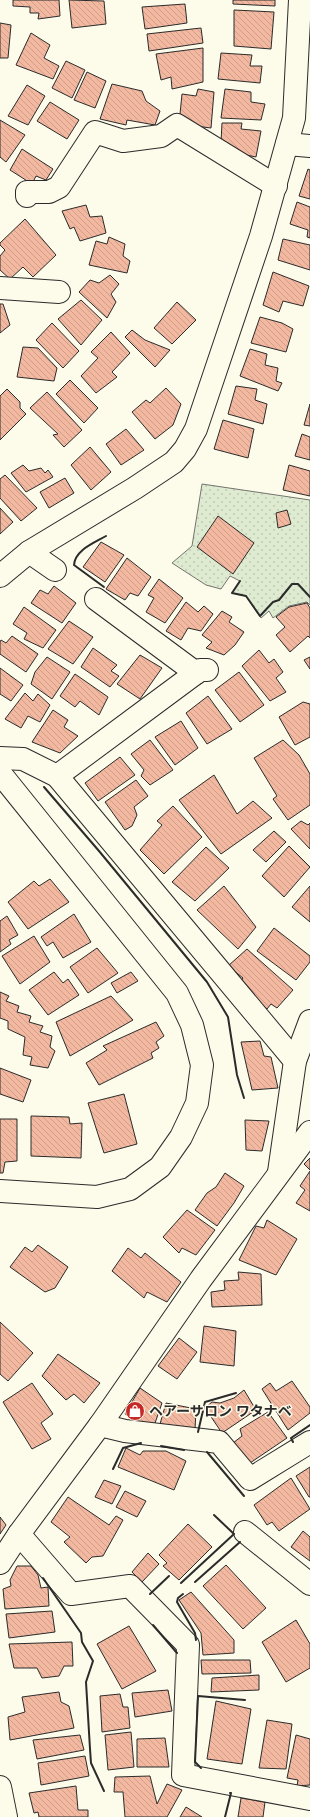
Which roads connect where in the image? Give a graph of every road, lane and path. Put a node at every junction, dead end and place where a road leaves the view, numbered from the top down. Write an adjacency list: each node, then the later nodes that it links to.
1 (300, 0): 2 (street)
2 (287, 144): 3 (street); 4 (street)
3 (310, 146)
4 (276, 186): 5 (street); 8 (street)
5 (27, 196)
6 (0, 288): 7 (street)
7 (60, 292)
8 (29, 552): 9 (street); 10 (street)
9 (55, 570)
10 (0, 576)
11 (96, 599): 14 (street)
12 (0, 758): 14 (street)
13 (0, 772): 19 (street)
14 (57, 776): 16 (street)
15 (310, 1021): 16 (street)
16 (295, 1062): 18 (street)
17 (310, 1132): 18 (street)
18 (279, 1173): 20 (street)
19 (0, 1191)
20 (100, 1425): 21 (street); 23 (street)
21 (310, 1442)
22 (245, 1532): 25 (street)
23 (20, 1534): 24 (street); 27 (street)
24 (0, 1563)
25 (310, 1584)
26 (0, 1787): 28 (street)
27 (310, 1799)
28 (6, 1817)

